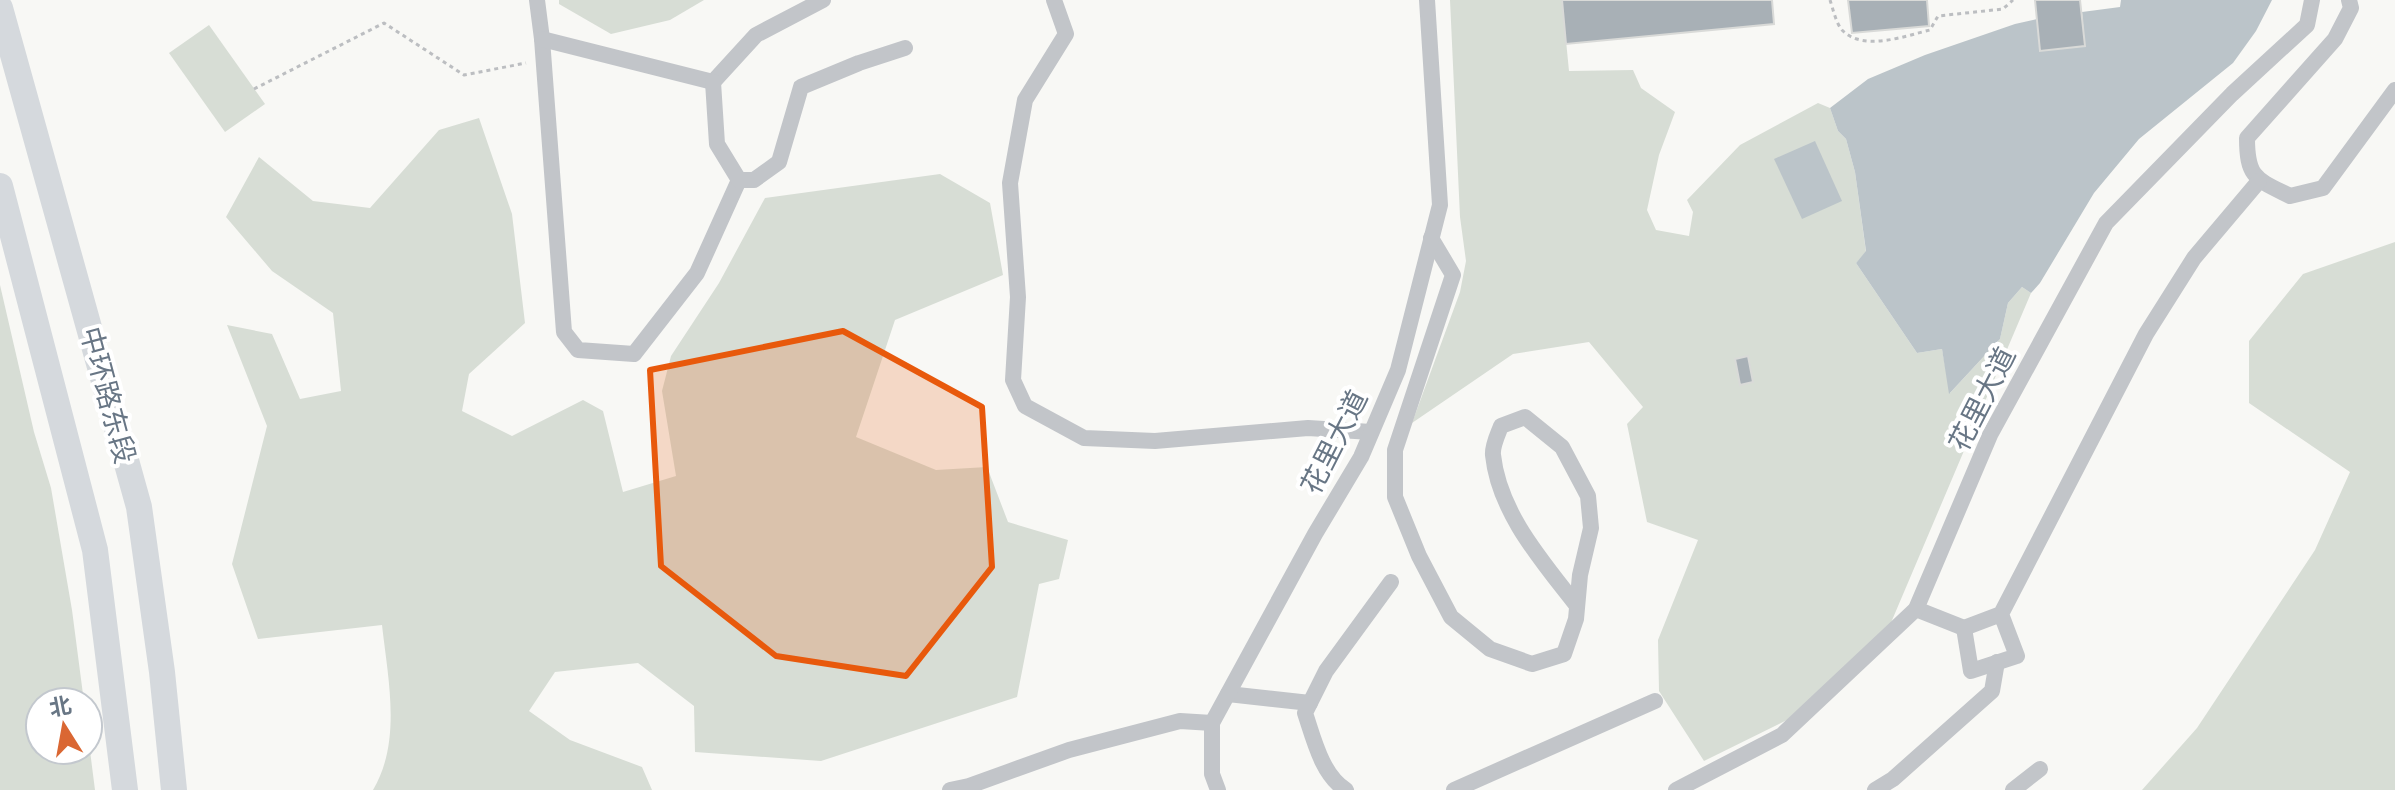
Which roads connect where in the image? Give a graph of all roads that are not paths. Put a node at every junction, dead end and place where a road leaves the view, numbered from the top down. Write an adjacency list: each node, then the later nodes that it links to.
1 (537, 0): 8 (street)
2 (823, 0): 10 (street)
3 (1054, 0): 16 (street)
4 (1427, 0): 15 (street, 花里大道)
5 (2312, 0): 19 (street, 花里大道)
6 (2349, 0): 13 (street)
7 (0, 8): 30 (highway, 中环路东段)
8 (542, 39): 10 (street); 12 (street)
9 (905, 48): 12 (street)
10 (713, 82): 12 (street)
11 (2395, 90): 13 (street)
12 (739, 180)
13 (2259, 181): 20 (street)
14 (0, 186): 29 (highway, 中环路东段)
15 (1431, 238): 16 (street, 花里大道); 18 (street)
16 (1371, 432): 23 (street, 花里大道)
17 (1391, 582): 25 (street)
18 (1577, 606): 18 (street)
19 (1916, 609): 21 (street); 35 (street, 花里大道)
20 (2001, 614): 21 (street); 22 (street)
21 (1964, 628): 22 (street)
22 (1997, 662): 36 (street)
23 (1228, 694): 25 (street); 26 (street, 花里大道)
24 (1655, 701): 34 (street)
25 (1310, 703): 33 (street)
26 (1212, 723): 28 (street); 32 (street, 花里大道)
27 (2040, 769): 37 (street)
28 (969, 788): 31 (street)
29 (125, 790)
30 (174, 790)
31 (950, 790)
32 (1218, 790)
33 (1346, 790)
34 (1454, 790)
35 (1676, 790)
36 (1875, 790)
37 (2013, 790)

